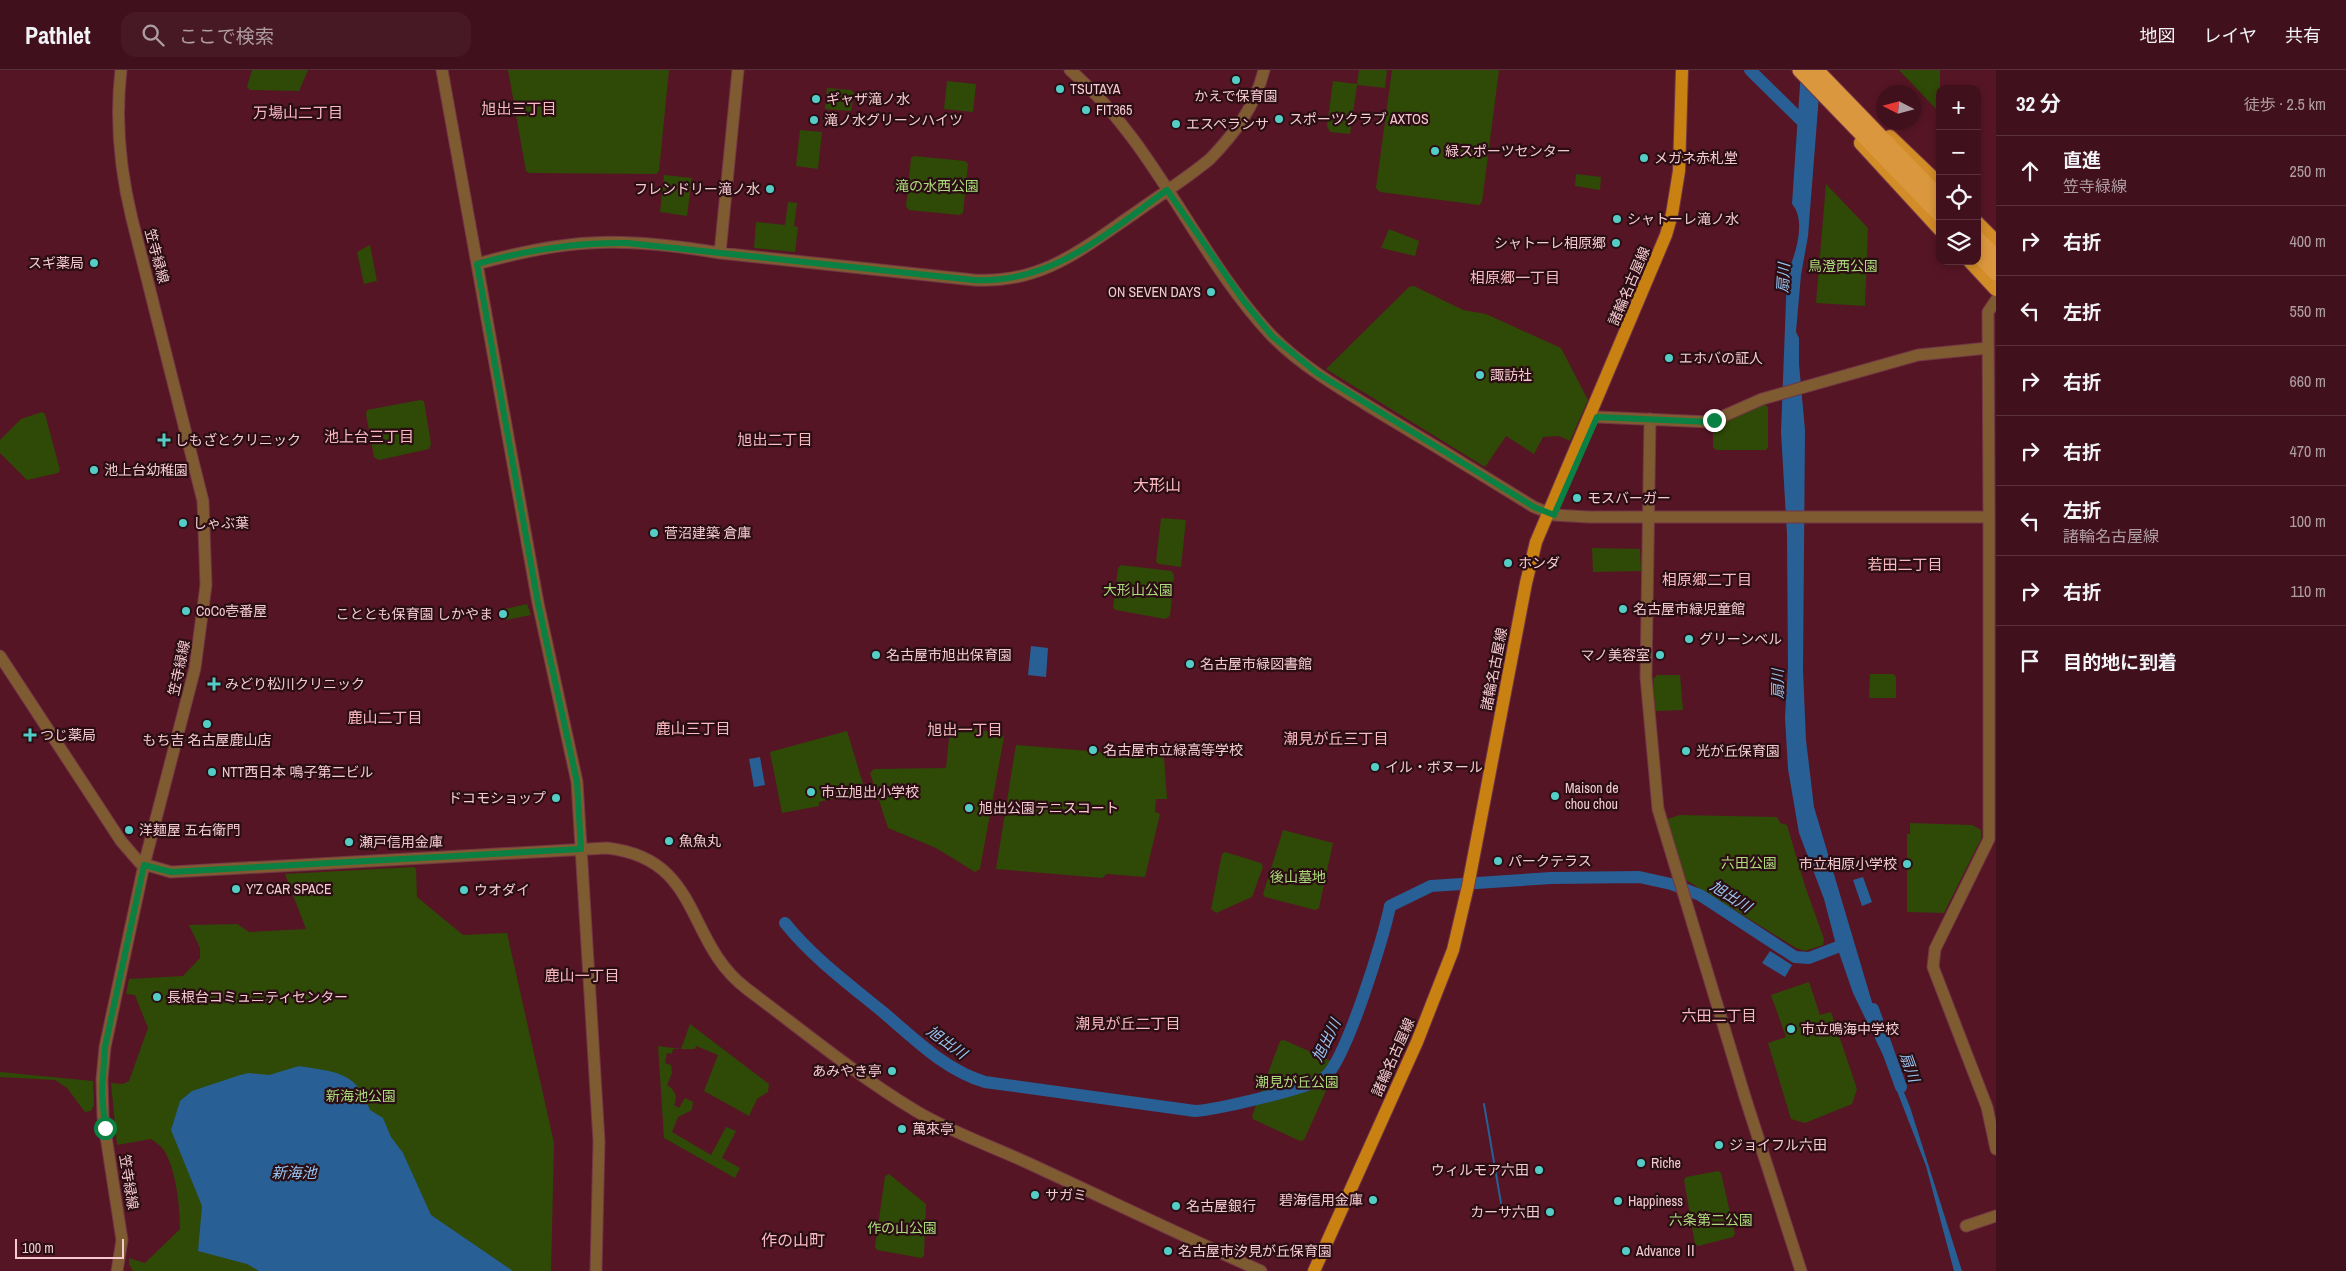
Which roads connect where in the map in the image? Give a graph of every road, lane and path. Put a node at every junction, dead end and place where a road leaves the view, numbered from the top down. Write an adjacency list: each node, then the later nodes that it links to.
1 (122, 70): 35 (street, 笠寺緑線)
2 (442, 70): 22 (street)
3 (738, 70): 19 (street)
4 (1070, 70): 12 (street)
5 (1264, 70): 12 (street)
6 (1682, 70): 30 (main road, 諸輪名古屋線)
7 (1690, 70): 28 (main road, 諸輪名古屋線)
8 (1795, 70): 15 (highway)
9 (1800, 70): 14 (highway)
10 (1818, 70): 11 (highway); 13 (highway)
11 (1936, 181)
12 (1167, 190): 19 (street); 30 (street)
13 (1936, 194)
14 (1936, 211)
15 (1936, 225)
16 (1981, 227): 18 (highway)
17 (1981, 242): 20 (highway)
18 (1996, 242)
19 (720, 253): 22 (street)
20 (1996, 257)
21 (1981, 258): 24 (highway)
22 (477, 264): 34 (street)
23 (1974, 265): 25 (highway)
24 (1996, 273)
25 (1996, 289)
26 (1996, 300): 27 (street)
27 (1988, 348): 29 (street); 32 (street)
28 (1597, 417): 29 (street); 30 (main road, 諸輪名古屋線)
29 (1650, 419): 31 (street)
30 (1551, 514): 31 (street); 36 (main road, 諸輪名古屋線)
31 (1648, 517): 32 (street); 45 (street)
32 (1989, 517): 37 (street)
33 (0, 656): 35 (street)
34 (581, 849): 35 (street); 41 (street); 42 (street)
35 (144, 865): 40 (street, 笠寺緑線)
36 (1472, 882): 43 (main road, 諸輪名古屋線); 44 (main road, 諸輪名古屋線)
37 (1996, 1149)
38 (1996, 1216): 39 (street)
39 (1966, 1226)
40 (117, 1271)
41 (596, 1271)
42 (1261, 1271)
43 (1314, 1271)
44 (1322, 1271)
45 (1801, 1271)

